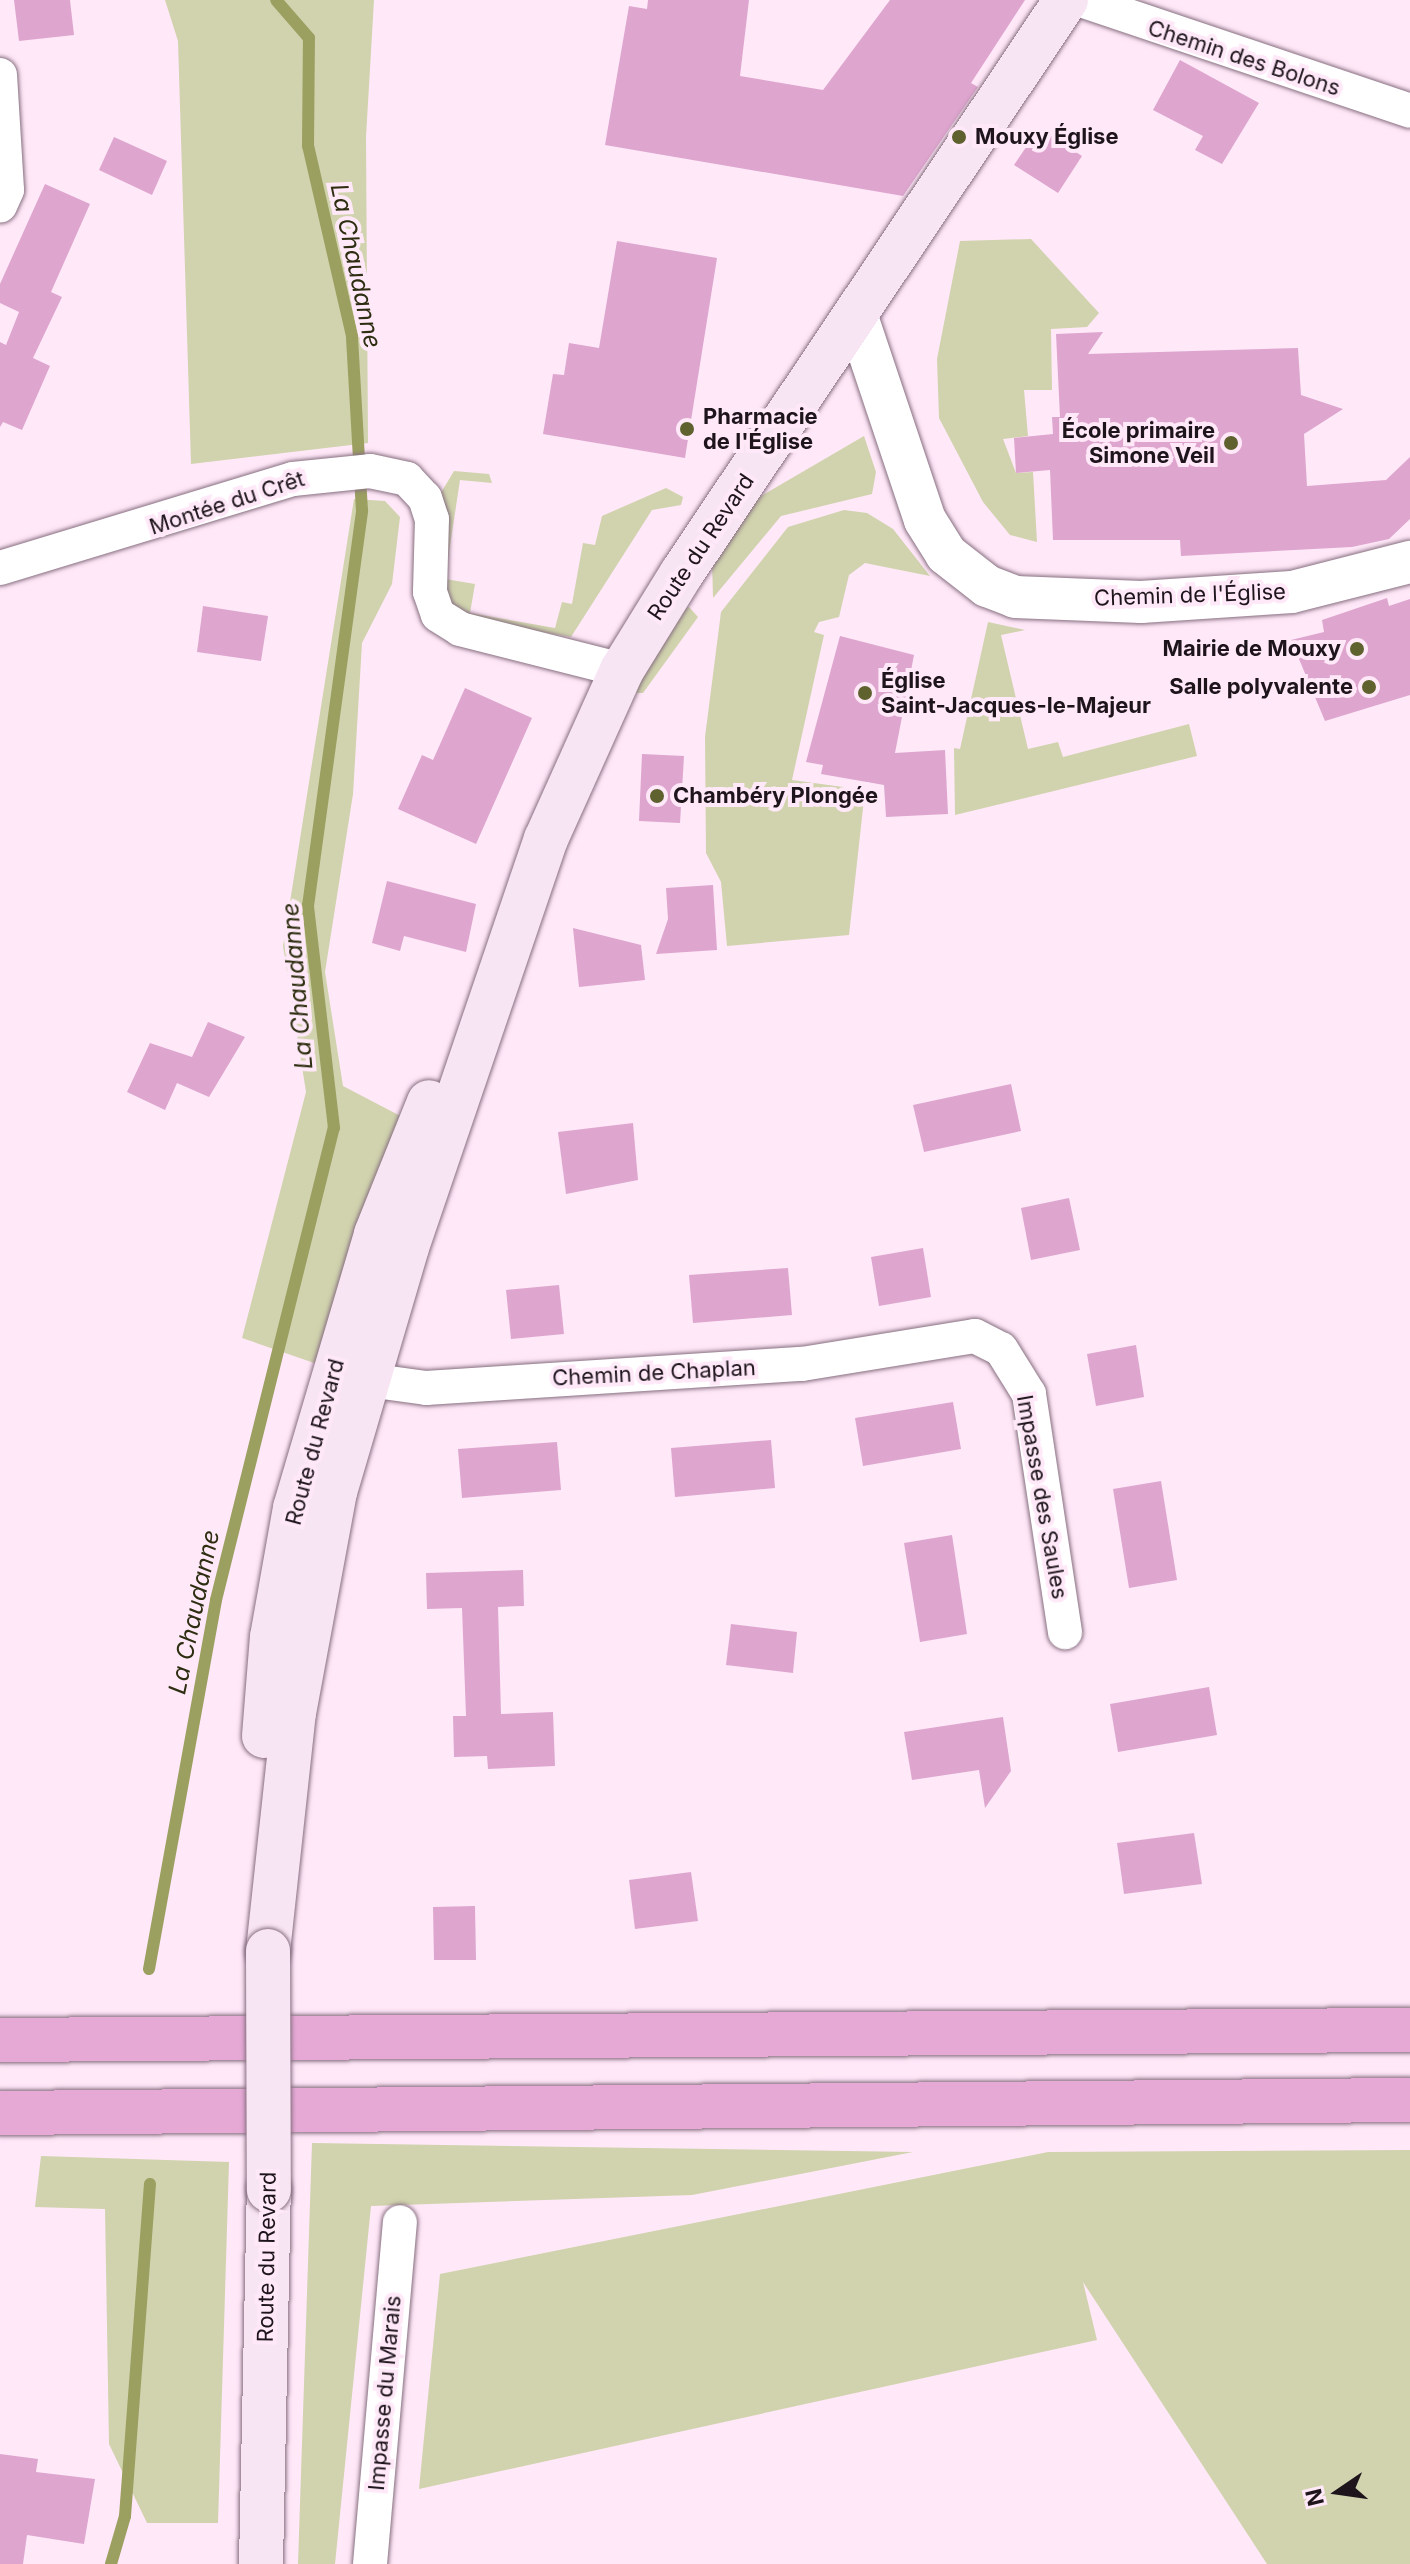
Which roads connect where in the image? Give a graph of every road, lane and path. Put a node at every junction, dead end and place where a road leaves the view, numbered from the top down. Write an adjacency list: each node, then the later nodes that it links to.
1 (1066, 0): 6 (main road, Route du Revard)
2 (1081, 0): 4 (street, Chemin des Bolons)
3 (0, 75): 5 (street)
4 (1410, 111)
5 (0, 206)
6 (857, 317): 7 (street, Chemin de l'Église); 9 (main road, Route du Revard)
7 (1410, 562)
8 (0, 568): 9 (street, Montée du Crêt)
9 (622, 670): 11 (main road, Route du Revard)
10 (975, 1336): 11 (street, Chemin de Chaplan); 12 (street, Impasse des Saules)
11 (350, 1378): 18 (main road, Route du Revard, bridge)
12 (1065, 1632)
13 (1410, 2030): 14 (highway)
14 (0, 2040)
15 (1410, 2100): 16 (highway)
16 (0, 2113)
17 (400, 2222): 19 (street, Impasse du Marais)
18 (261, 2564)
19 (370, 2564)

